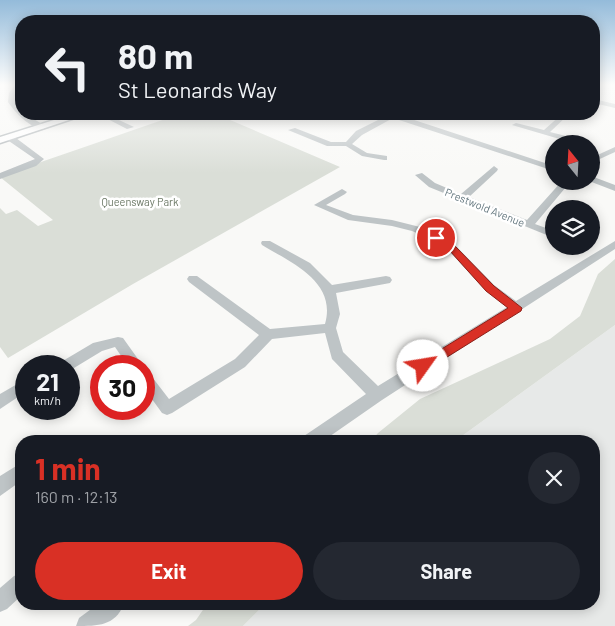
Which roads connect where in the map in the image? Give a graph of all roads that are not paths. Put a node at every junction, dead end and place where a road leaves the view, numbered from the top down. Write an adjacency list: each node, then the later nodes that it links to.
1 (30, 120): 8 (street)
2 (63, 120): 8 (main road)
3 (114, 120): 9 (street)
4 (381, 120): 14 (street)
5 (405, 120): 18 (street)
6 (559, 120): 11 (street)
7 (516, 125): 11 (street)
8 (41, 127): 13 (main road)
9 (130, 127)
10 (292, 130): 14 (street)
11 (545, 133): 12 (street)
12 (552, 135)
13 (5, 139): 21 (street)
14 (348, 144): 17 (street)
15 (615, 149): 16 (street)
16 (600, 156)
17 (384, 158)
18 (545, 166)
19 (494, 169): 26 (street)
20 (419, 175): 26 (street, Prestwold Avenue)
21 (0, 176)
22 (600, 182): 23 (street)
23 (615, 188)
24 (559, 190): 27 (street)
25 (342, 192): 34 (street)
26 (462, 197): 27 (street, Prestwold Avenue)
27 (530, 224): 28 (street, Prestwold Avenue)
28 (545, 231)
29 (266, 243): 33 (street)
30 (615, 244): 34 (street)
31 (193, 279): 36 (street)
32 (386, 280): 33 (street)
33 (330, 290): 35 (street)
34 (517, 308): 41 (street)
35 (330, 328): 36 (street); 41 (street)
36 (268, 334): 40 (street)
37 (128, 355): 38 (street)
38 (80, 358)
39 (15, 392): 42 (street)
40 (155, 392)
41 (377, 396): 43 (street)
42 (0, 402)
43 (319, 435)
44 (15, 476): 45 (street)
45 (0, 487)
46 (15, 588): 47 (street)
47 (0, 602)
48 (107, 610): 49 (street)
49 (87, 626)

